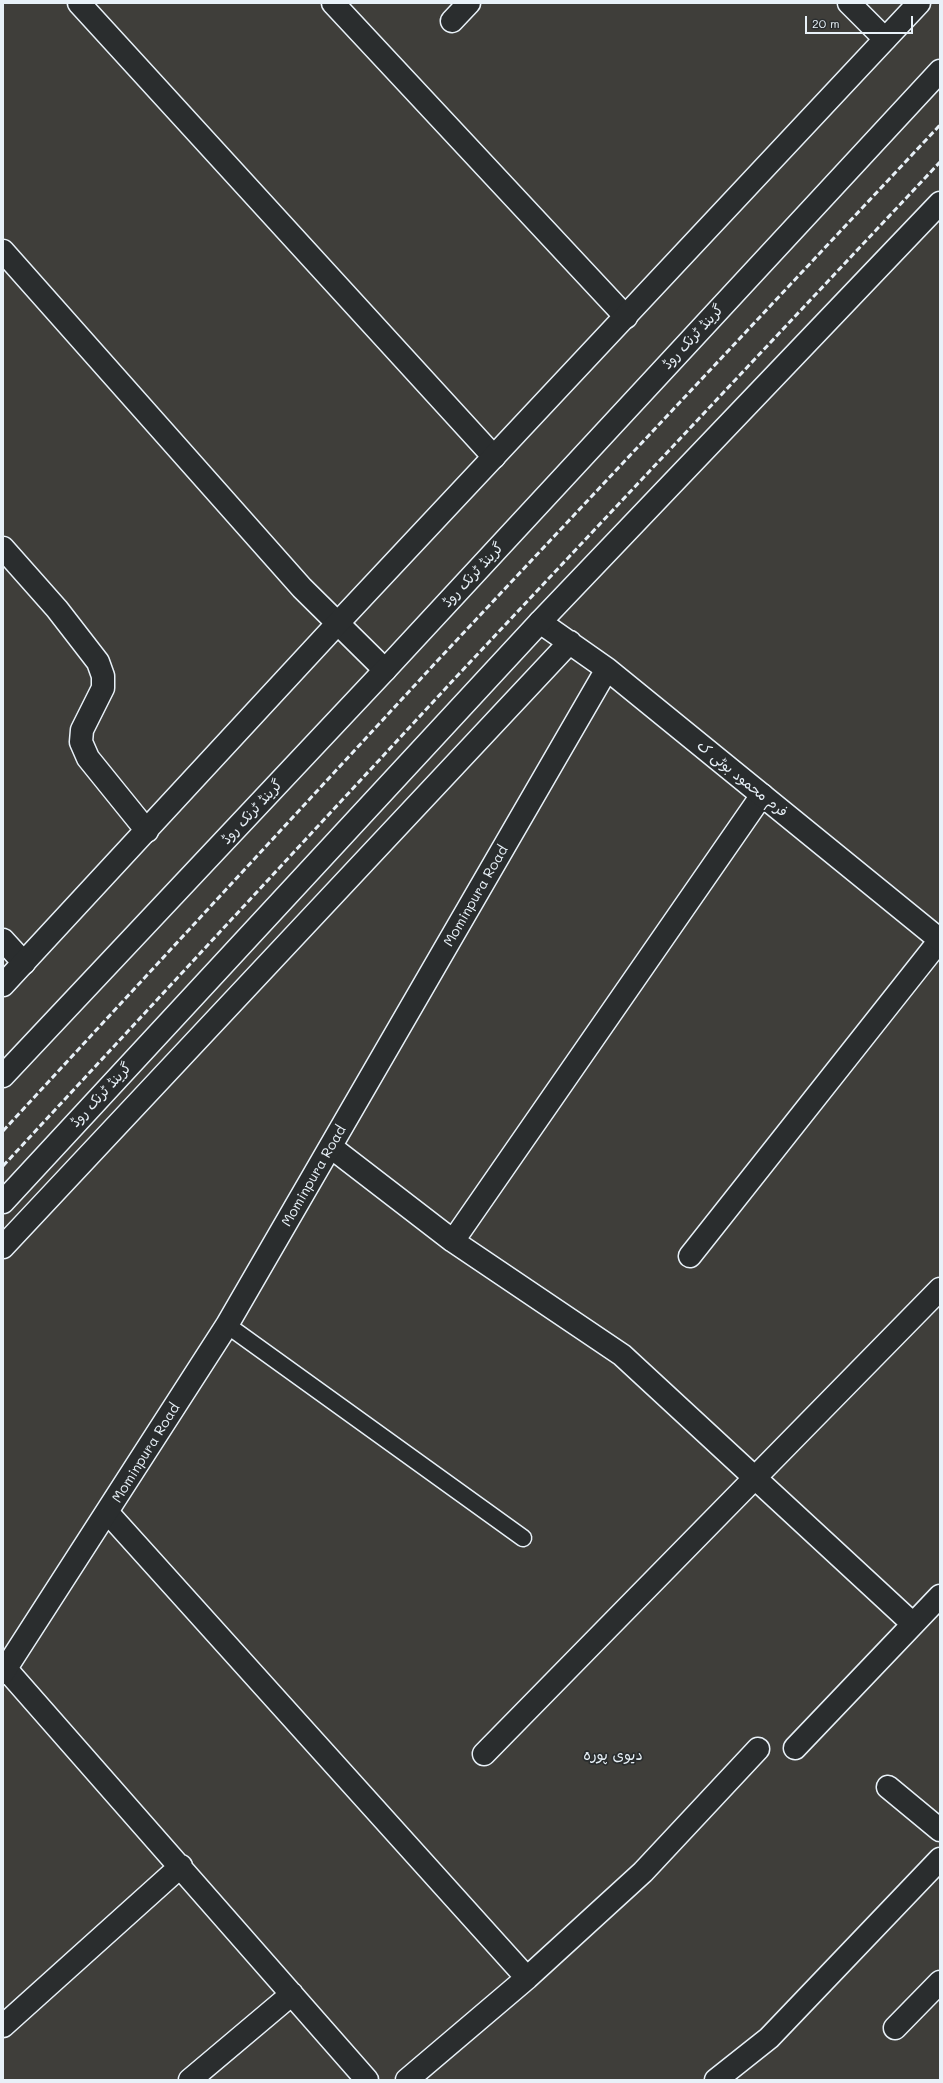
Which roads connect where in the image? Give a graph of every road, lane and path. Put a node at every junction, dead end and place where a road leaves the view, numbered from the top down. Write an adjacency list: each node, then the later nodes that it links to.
1 (79, 3): 12 (street)
2 (333, 3): 11 (street)
3 (469, 3): 6 (street)
4 (849, 3): 7 (street)
5 (918, 3): 7 (street)
6 (452, 21)
7 (885, 39): 11 (street)
8 (940, 71): 18 (street, گرینڈ ٹرنک روڈ)
9 (940, 203): 14 (street, گرینڈ ٹرنک روڈ)
10 (3, 250): 15 (street)
11 (626, 317): 12 (street)
12 (494, 457): 15 (street)
13 (3, 548): 20 (street)
14 (540, 622): 16 (street, فرم محمود بوٹی ک); 27 (street, گرینڈ ٹرنک روڈ)
15 (337, 624): 18 (street); 20 (street)
16 (570, 642): 17 (street, فرم محمود بوٹی ک); 29 (street)
17 (607, 669): 19 (street, فرم محمود بوٹی ک); 26 (street, Mominpura Road)
18 (385, 670): 25 (street, گرینڈ ٹرنک روڈ)
19 (762, 795): 22 (street, فرم محمود بوٹی ک); 28 (street)
20 (147, 831): 23 (street)
21 (3, 940): 23 (street)
22 (940, 940): 30 (street)
23 (24, 963): 24 (street)
24 (3, 985)
25 (3, 1076)
26 (331, 1147): 28 (street); 32 (street, Mominpura Road)
27 (3, 1202)
28 (453, 1241): 33 (street)
29 (3, 1247)
30 (690, 1256)
31 (940, 1288): 33 (street)
32 (227, 1325): 34 (street, Mominpura Road); 35 (lane)
33 (755, 1478): 37 (street); 41 (street)
34 (108, 1513): 38 (street, Mominpura Road); 46 (street)
35 (523, 1538)
36 (940, 1596): 37 (street)
37 (913, 1624): 39 (street)
38 (4, 1671): 45 (street)
39 (795, 1748)
40 (758, 1749): 46 (street)
41 (484, 1754)
42 (888, 1787): 43 (street)
43 (940, 1830)
44 (940, 1859): 54 (street)
45 (181, 1866): 48 (street); 49 (street)
46 (527, 1978): 53 (street)
47 (940, 1982): 50 (street)
48 (292, 1994): 51 (street); 52 (street)
49 (3, 2026)
50 (895, 2028)
51 (190, 2080)
52 (367, 2080)
53 (407, 2080)
54 (716, 2080)

